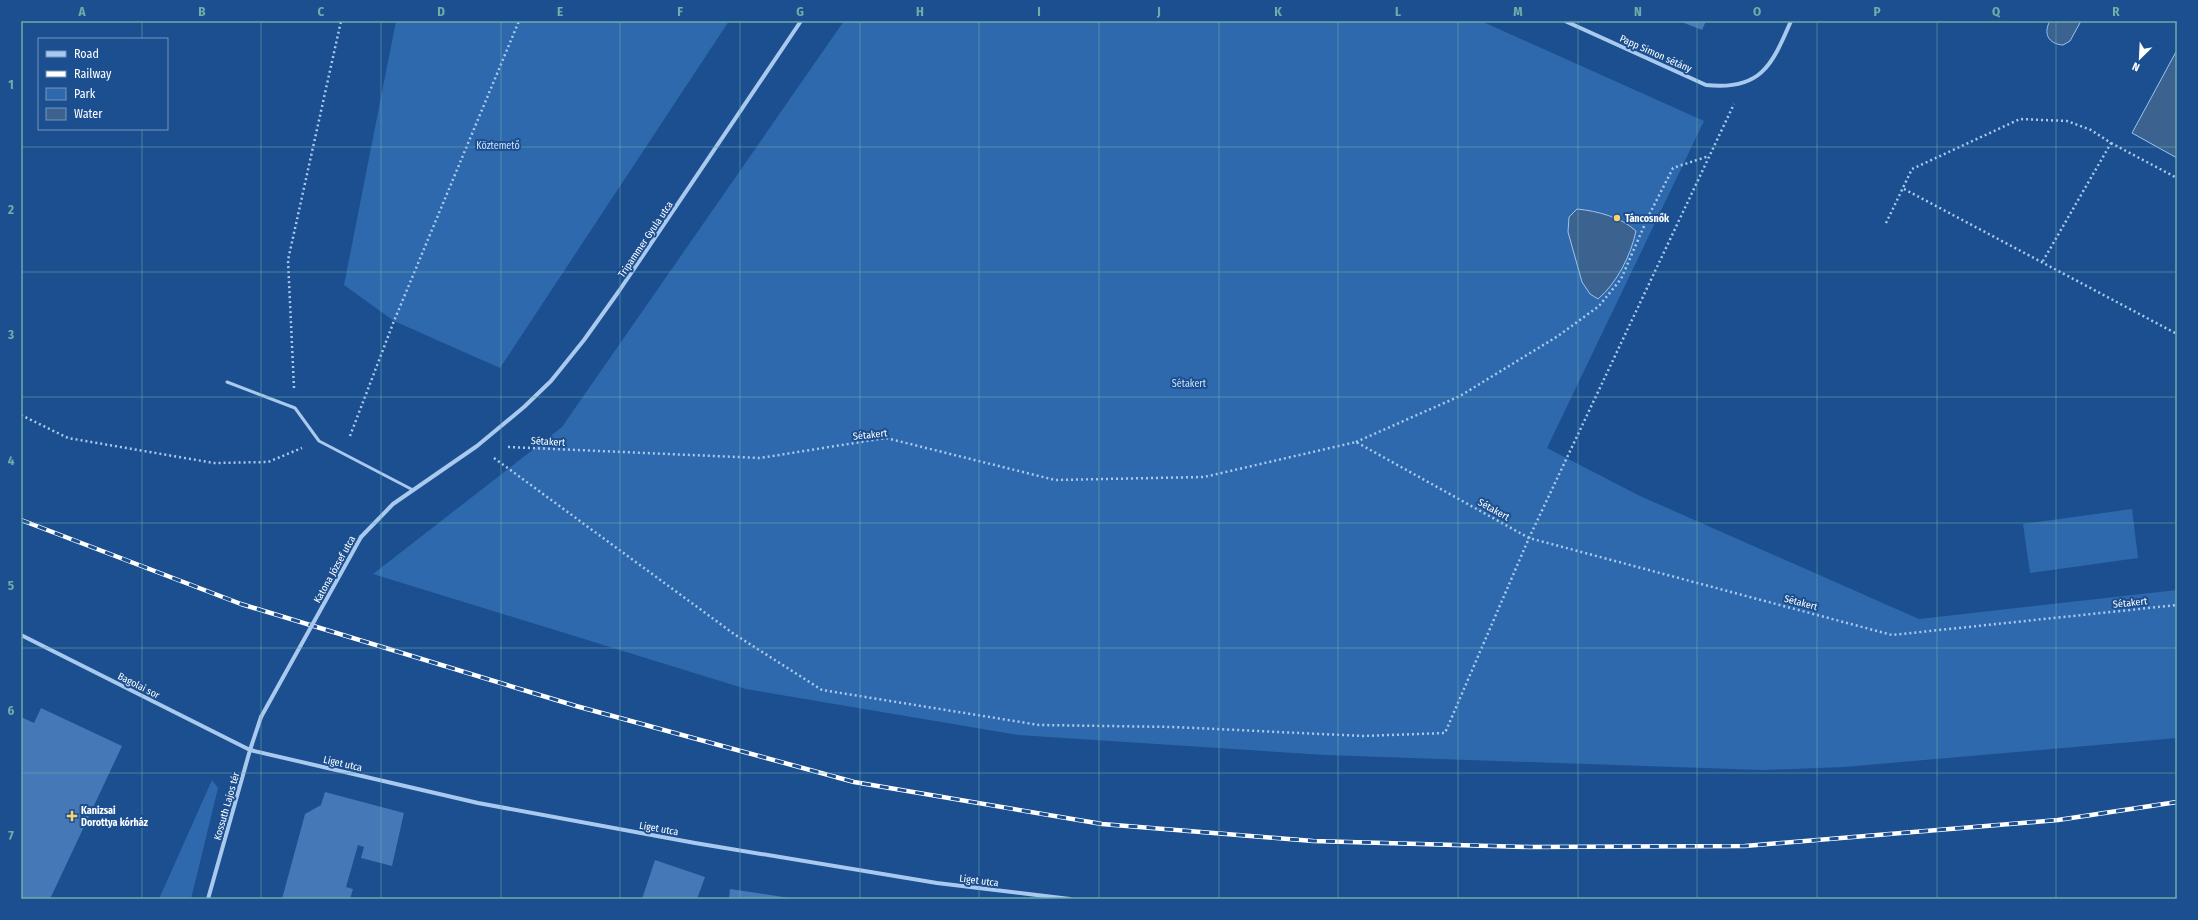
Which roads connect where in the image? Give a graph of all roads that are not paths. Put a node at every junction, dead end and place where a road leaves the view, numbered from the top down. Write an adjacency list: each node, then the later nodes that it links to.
1 (801, 21): 5 (street, Tripammer Gyula utca)
2 (1565, 21): 3 (street, Papp Simon sétány)
3 (1791, 21)
4 (227, 382): 6 (lane)
5 (477, 446): 6 (street, Katona József utca)
6 (413, 490): 8 (street, Katona József utca, bridge)
7 (21, 635): 9 (street, Bagolai sor)
8 (261, 717): 9 (street, Kossuth Lajos tér)
9 (250, 750): 10 (street, Kossuth Lajos tér); 11 (street, Liget utca)
10 (208, 899)
11 (1070, 899)

